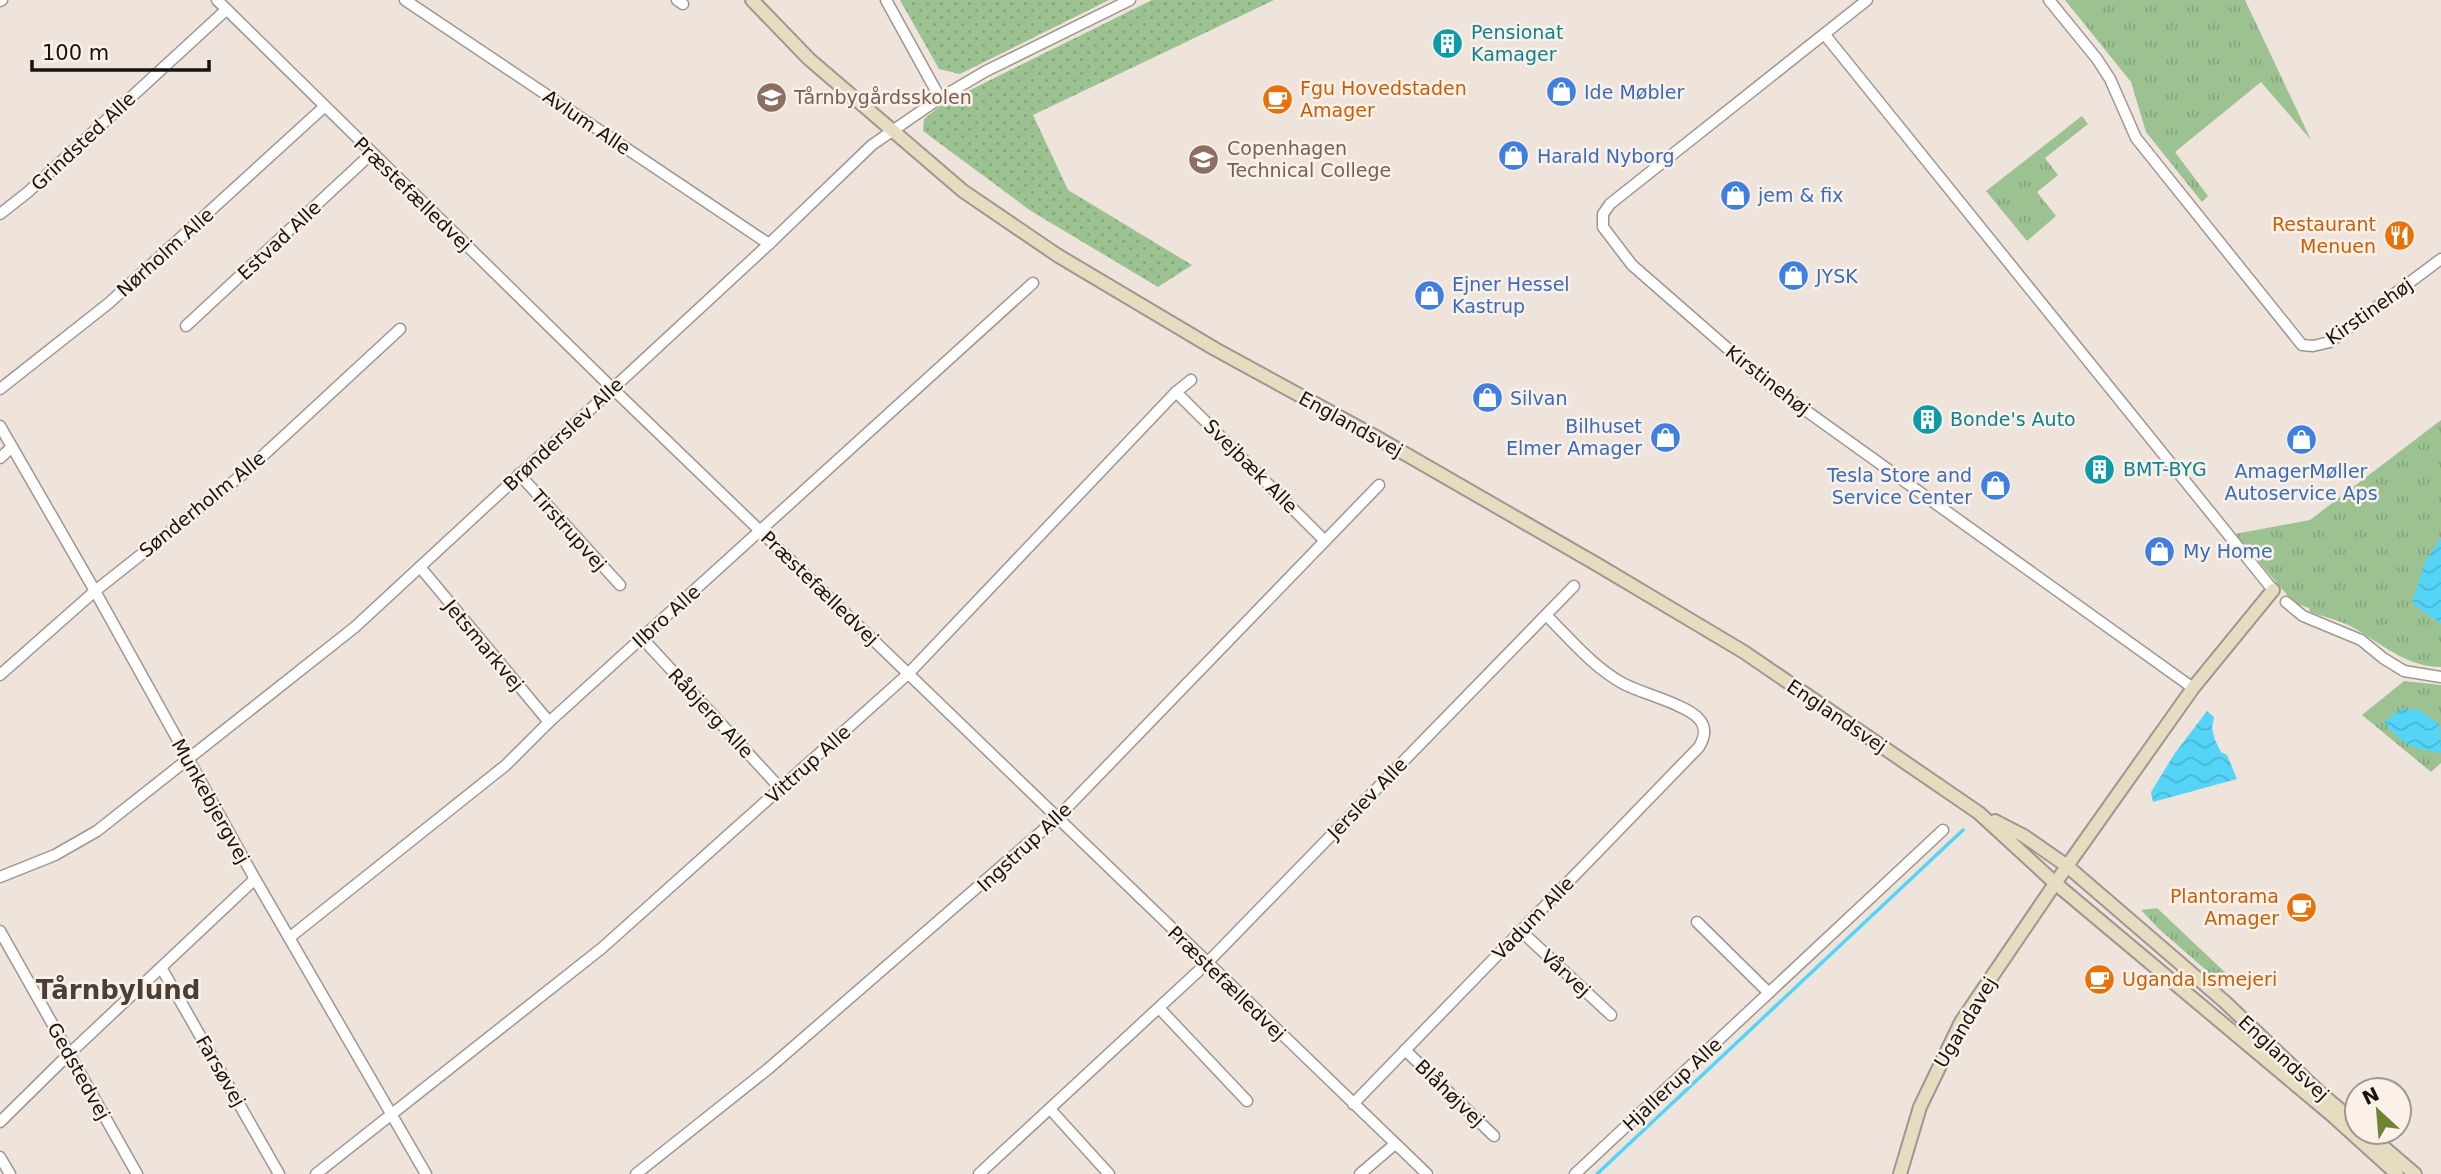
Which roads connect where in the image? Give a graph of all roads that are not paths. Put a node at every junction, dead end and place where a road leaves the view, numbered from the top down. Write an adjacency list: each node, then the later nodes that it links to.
1 (217, 0): 8 (street, Præstefælledvej)
2 (405, 0): 15 (street, Avlum Alle)
3 (752, 0): 12 (main road, Englandsvej)
4 (886, 0): 10 (street)
5 (1130, 0): 10 (street, Brønderslev Alle)
6 (1867, 0): 9 (street, Kirstinehøj)
7 (2049, 0): 16 (street, Kirstinehøj)
8 (226, 10): 11 (street, Præstefælledvej); 14 (street, Grindsted Alle)
9 (1825, 35): 34 (street); 42 (street, Kirstinehøj)
10 (940, 98): 12 (street, Brønderslev Alle)
11 (324, 107): 13 (street, Præstefælledvej); 22 (street, Nørholm Alle)
12 (892, 130): 15 (street, Brønderslev Alle); 46 (main road, Englandsvej)
13 (372, 153): 18 (street, Estvad Alle); 21 (street, Præstefælledvej)
14 (0, 214)
15 (769, 244): 21 (street, Brønderslev Alle)
16 (2441, 259)
17 (1033, 283): 29 (street, Ilbro Alle)
18 (186, 326)
19 (400, 329): 35 (street, Sønderholm Alle)
20 (1191, 380): 23 (street, Vittrup Alle)
21 (612, 388): 27 (street, Brønderslev Alle); 29 (street, Præstefælledvej)
22 (0, 389)
23 (1176, 392): 30 (street, Svejbæk Alle); 40 (street, Vittrup Alle)
24 (0, 426): 25 (street, Munkebjergvej)
25 (12, 447): 26 (street); 35 (street, Munkebjergvej)
26 (0, 458)
27 (519, 474): 31 (street, Brønderslev Alle); 32 (street, Tirstrupvej)
28 (1379, 485): 30 (street, Ingstrup Alle)
29 (761, 530): 38 (street, Ilbro Alle); 40 (street, Præstefælledvej)
30 (1325, 541): 47 (street, Ingstrup Alle)
31 (420, 567): 43 (street, Jetsmarkvej); 44 (street, Brønderslev Alle)
32 (620, 585)
33 (1574, 586): 37 (street, Jerslev Alle)
34 (2273, 590): 42 (main road)
35 (95, 591): 39 (street, Sønderholm Alle); 44 (street, Munkebjergvej)
36 (2286, 602): 41 (street)
37 (1546, 615): 55 (street, Vadum Alle); 57 (street, Jerslev Alle)
38 (642, 638): 43 (street, Ilbro Alle); 45 (street, Råbjerg Alle)
39 (0, 674)
40 (908, 674): 45 (street, Vittrup Alle); 47 (street, Præstefælledvej)
41 (2441, 677)
42 (2193, 688): 49 (main road)
43 (549, 722): 56 (street, Ilbro Alle)
44 (187, 759): 50 (street, Brønderslev Alle); 51 (street, Munkebjergvej)
45 (780, 788): 68 (street, Vittrup Alle)
46 (1979, 813): 49 (main road, Englandsvej); 52 (main road, Englandsvej)
47 (1057, 818): 57 (street, Præstefælledvej); 79 (street, Ingstrup Alle)
48 (1943, 830): 59 (street, Hjallerup Alle)
49 (2067, 866): 52 (main road); 67 (main road, Englandsvej)
50 (0, 877)
51 (256, 879): 56 (street, Munkebjergvej); 58 (street)
52 (2055, 883): 85 (main road, Ugandavej); 86 (main road, Englandsvej)
53 (1697, 922): 59 (street)
54 (0, 931): 63 (street, Gedstedvej)
55 (1521, 931): 61 (street, Vårvej); 62 (street, Vadum Alle)
56 (289, 938): 68 (street, Munkebjergvej)
57 (1206, 964): 60 (street, Jerslev Alle); 65 (street, Præstefælledvej)
58 (162, 968): 63 (street); 76 (street, Farsøvej)
59 (1769, 993): 84 (street, Hjallerup Alle)
60 (1158, 1008): 64 (street); 66 (street, Jerslev Alle)
61 (1611, 1016)
62 (1405, 1051): 65 (street, Vadum Alle); 70 (street, Blåhøjvej)
63 (69, 1054): 69 (street); 75 (street, Gedstedvej)
64 (1247, 1101)
65 (1353, 1104): 71 (street, Præstefælledvej)
66 (1050, 1109): 80 (street, Jerslev Alle); 81 (street)
67 (2343, 1112)
68 (393, 1115): 77 (street, Vittrup Alle); 78 (street, Munkebjergvej)
69 (0, 1122)
70 (1494, 1136)
71 (1395, 1144): 82 (street); 83 (street, Præstefælledvej)
72 (2382, 1146): 87 (main road)
73 (0, 1157): 74 (street)
74 (10, 1174)
75 (137, 1174)
76 (279, 1174)
77 (316, 1174)
78 (426, 1174)
79 (636, 1174)
80 (979, 1174)
81 (1109, 1174)
82 (1360, 1174)
83 (1427, 1174)
84 (1575, 1174)
85 (1900, 1174)
86 (2396, 1174)
87 (2415, 1174)

